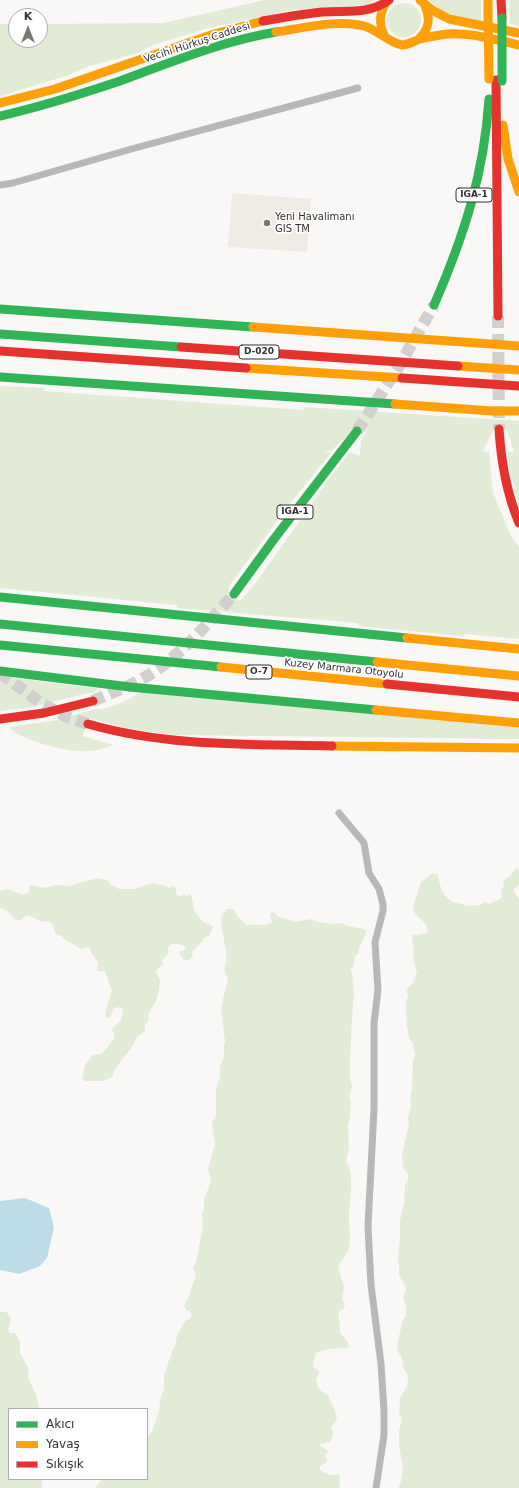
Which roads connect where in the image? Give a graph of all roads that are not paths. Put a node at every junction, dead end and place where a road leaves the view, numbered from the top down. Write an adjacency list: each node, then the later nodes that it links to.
1 (488, 0): 6 (main road, IGA-1)
2 (495, 0): 6 (main road)
3 (501, 0): 6 (main road)
4 (421, 1): 7 (main road); 9 (main road)
5 (387, 2): 8 (main road); 13 (main road, Vecihi Hürkuş Caddesi)
6 (495, 17): 11 (main road, IGA-1, bridge); 11 (main road, bridge)
7 (519, 32)
8 (384, 35): 9 (main road, Vecihi Hürkuş Caddesi); 14 (main road, Vecihi Hürkuş Caddesi)
9 (419, 39): 10 (main road, Vecihi Hürkuş Caddesi)
10 (519, 45)
11 (496, 80): 16 (main road); 17 (main road, IGA-1); 19 (main road)
12 (358, 88): 15 (street)
13 (0, 103)
14 (0, 116)
15 (0, 185)
16 (519, 192)
17 (434, 305)
18 (0, 309): 21 (main road)
19 (498, 316)
20 (0, 334): 23 (main road, D-020)
21 (519, 346)
22 (0, 351): 25 (main road, D-020)
23 (519, 370)
24 (0, 377): 26 (main road)
25 (519, 386)
26 (492, 411): 27 (main road); 28 (main road)
27 (519, 411)
28 (519, 415)
29 (499, 429): 31 (main road)
30 (357, 431): 32 (main road, IGA-1)
31 (519, 523)
32 (234, 594)
33 (0, 597): 36 (main road)
34 (0, 624): 38 (main road, Kuzey Marmara Otoyolu / O-7)
35 (0, 645): 39 (main road, Kuzey Marmara Otoyolu / O-7)
36 (519, 649)
37 (0, 671): 42 (main road)
38 (519, 676)
39 (519, 697)
40 (93, 701): 41 (main road)
41 (0, 719)
42 (519, 723)
43 (88, 724): 44 (main road)
44 (519, 748)
45 (339, 813): 46 (street)
46 (376, 1488)

